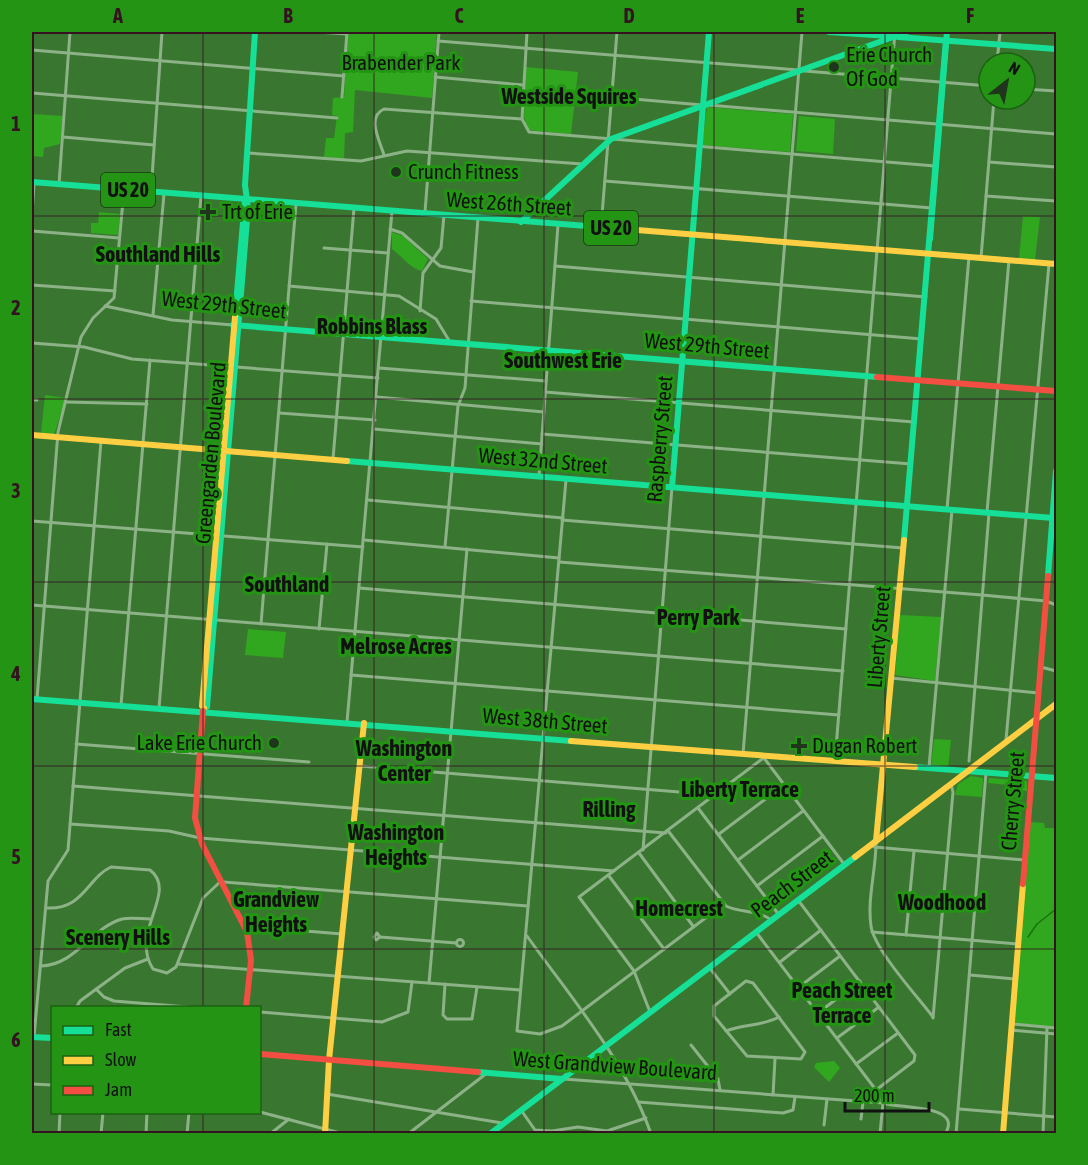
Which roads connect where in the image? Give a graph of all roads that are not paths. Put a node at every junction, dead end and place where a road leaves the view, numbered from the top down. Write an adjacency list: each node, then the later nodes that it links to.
1 (70, 32): 23 (street)
2 (162, 32): 25 (street)
3 (255, 32): 27 (street, Greengarden Boulevard)
4 (317, 32): 14 (street)
5 (439, 32): 17 (street)
6 (527, 32): 19 (street)
7 (617, 32): 24 (street)
8 (709, 32): 26 (street, Raspberry Street)
9 (802, 32): 28 (street)
10 (829, 32): 15 (street)
11 (907, 32): 15 (street)
12 (947, 32): 16 (street, Liberty Street)
13 (1000, 32): 18 (street)
14 (347, 33): 29 (street)
15 (894, 34): 16 (street); 28 (street); 31 (street)
16 (946, 40): 18 (street); 32 (street, Liberty Street)
17 (438, 41): 19 (street); 30 (street)
18 (999, 44): 20 (street); 22 (street)
19 (526, 48): 24 (street); 33 (street)
20 (1056, 49)
21 (32, 50): 23 (street)
22 (998, 51)
23 (69, 53): 25 (street); 38 (street)
24 (615, 55): 26 (street); 40 (street)
25 (160, 61): 27 (street); 41 (street)
26 (707, 63): 28 (street); 42 (street, Raspberry Street)
27 (252, 68): 29 (street); 43 (street, Greengarden Boulevard)
28 (799, 70): 31 (street); 42 (street); 46 (street)
29 (344, 76): 39 (street)
30 (435, 77): 33 (street); 45 (street)
31 (891, 78): 32 (street); 49 (street)
32 (943, 82): 34 (street); 50 (street, Liberty Street)
33 (524, 85): 48 (street)
34 (977, 85)
35 (1037, 90): 36 (street)
36 (1056, 91)
37 (32, 93): 38 (street)
38 (66, 95): 41 (street); 53 (street)
39 (342, 97)
40 (611, 97): 42 (street); 54 (street)
41 (157, 103): 43 (street); 55 (street)
42 (703, 105): 46 (street); 54 (street); 56 (street, Raspberry Street)
43 (249, 111): 47 (street); 57 (street, Greengarden Boulevard)
44 (993, 111): 51 (street)
45 (432, 112): 48 (street); 58 (street); 60 (street)
46 (795, 112): 49 (street); 59 (street)
47 (337, 118)
48 (522, 119): 54 (street)
49 (887, 120): 50 (street); 61 (street)
50 (940, 124): 51 (street); 64 (street, Liberty Street)
51 (992, 128): 52 (street); 62 (street)
52 (1056, 134)
53 (62, 137): 55 (street); 68 (street)
54 (609, 140): 56 (street); 63 (street); 66 (street)
55 (154, 145): 71 (street)
56 (700, 147): 59 (street); 69 (street, Raspberry Street)
57 (246, 152): 60 (street); 76 (street, Greengarden Boulevard)
58 (429, 152): 60 (street); 63 (street); 83 (street)
59 (792, 154): 61 (street); 74 (street)
60 (384, 156)
61 (884, 162): 64 (street); 79 (street)
62 (989, 162): 65 (street); 75 (street)
63 (582, 164): 87 (street)
64 (936, 166): 81 (street, Liberty Street)
65 (1056, 167)
66 (605, 181): 69 (street); 89 (street)
67 (33, 182): 68 (street, West 26th Street / US 20); 84 (street)
68 (59, 184): 70 (street, West 26th Street / US 20)
69 (697, 189): 74 (street); 92 (street, Raspberry Street)
70 (124, 190): 71 (street, West 26th Street / US 20); 93 (street)
71 (151, 192): 72 (street, West 26th Street / US 20)
72 (164, 193): 73 (street, West 26th Street / US 20); 121 (street)
73 (201, 196): 76 (street, West 26th Street / US 20); 123 (street)
74 (788, 196): 79 (street); 94 (street)
75 (986, 196): 77 (street); 101 (street)
76 (245, 199): 78 (street, West 26th Street / US 20); 124 (street, Greengarden Boulevard)
77 (1056, 201)
78 (296, 203): 80 (street, West 26th Street / US 20); 111 (street)
79 (880, 204): 81 (street); 97 (street)
80 (354, 208): 82 (street, West 26th Street / US 20); 96 (street)
81 (933, 208): 99 (street, Liberty Street)
82 (392, 211): 83 (street, West 26th Street / US 20); 90 (street)
83 (424, 214): 85 (street, West 26th Street / US 20)
84 (32, 215)
85 (444, 215): 86 (street, West 26th Street / US 20); 102 (street)
86 (478, 218): 87 (street, West 26th Street / US 20); 107 (street)
87 (521, 222): 88 (street, West 26th Street / US 20)
88 (558, 224): 89 (street, West 26th Street / US 20); 106 (street)
89 (601, 227): 92 (street, West 26th Street / US 20)
90 (390, 229): 98 (street); 102 (street)
91 (32, 231): 93 (street)
92 (693, 235): 94 (street, West 26th Street / US 20); 108 (street, Raspberry Street)
93 (120, 238): 112 (street)
94 (785, 242): 97 (street, West 26th Street / US 20); 110 (street)
95 (324, 248): 96 (street)
96 (350, 250): 98 (street); 113 (street)
97 (877, 250): 99 (street, West 26th Street / US 20); 114 (street)
98 (388, 253): 115 (street)
99 (929, 254): 100 (street, West 26th Street / US 20); 116 (street, Liberty Street)
100 (969, 257): 101 (street, West 26th Street / US 20); 149 (street)
101 (981, 258): 103 (street, West 26th Street / US 20)
102 (431, 260): 107 (street); 120 (street)
103 (1009, 261): 104 (street, West 26th Street / US 20); 150 (street)
104 (1049, 264): 105 (street, West 26th Street / US 20); 151 (street)
105 (1056, 264)
106 (555, 266): 108 (street); 119 (street)
107 (474, 272): 117 (street)
108 (690, 277): 110 (street); 122 (street, Raspberry Street)
109 (32, 285): 112 (street)
110 (782, 285): 114 (street); 125 (street)
111 (289, 286): 113 (street); 126 (street)
112 (115, 291): 118 (street)
113 (347, 292): 115 (street); 127 (street)
114 (873, 292): 116 (street); 128 (street)
115 (385, 295): 120 (street); 129 (street)
116 (926, 297): 130 (street, Liberty Street)
117 (471, 302): 119 (street); 133 (street)
118 (105, 306): 121 (street, West 29th Street); 134 (street)
119 (552, 308): 122 (street); 135 (street)
120 (420, 311): 131 (street)
121 (153, 315): 123 (street, West 29th Street)
122 (686, 319): 125 (street); 137 (street, Raspberry Street)
123 (190, 321): 124 (street, West 29th Street); 138 (street)
124 (236, 325): 126 (street, West 29th Street); 139 (street, Greengarden Boulevard)
125 (778, 327): 128 (street); 141 (street)
126 (286, 329): 127 (street, West 29th Street); 142 (street)
127 (343, 334): 129 (street, West 29th Street); 144 (street)
128 (870, 335): 130 (street); 145 (street)
129 (382, 337): 131 (street, West 29th Street); 140 (street)
130 (922, 339): 147 (street, Liberty Street)
131 (450, 342): 133 (street, West 29th Street)
132 (32, 343): 134 (street)
133 (468, 344): 135 (street, West 29th Street); 143 (street)
134 (77, 346): 136 (street); 157 (street)
135 (549, 350): 137 (street, West 29th Street); 148 (street)
136 (150, 360): 138 (street); 159 (street)
137 (683, 361): 141 (street, West 29th Street); 158 (street, Raspberry Street)
138 (187, 363): 139 (street); 177 (street)
139 (232, 367): 142 (street); 178 (street, Greengarden Boulevard)
140 (379, 368): 143 (street); 146 (street)
141 (774, 368): 145 (street, West 29th Street); 161 (street)
142 (282, 371): 144 (street); 163 (street)
143 (466, 374): 148 (street); 160 (street)
144 (340, 376): 146 (street); 164 (street)
145 (867, 376): 147 (street, West 29th Street); 165 (street)
146 (378, 378): 154 (street)
147 (918, 380): 149 (street, West 29th Street); 167 (street, Liberty Street)
148 (546, 381): 153 (street)
149 (958, 383): 150 (street, West 29th Street); 195 (street)
150 (998, 386): 151 (street, West 29th Street); 196 (street)
151 (1037, 389): 152 (street, West 29th Street); 197 (street)
152 (1056, 391)
153 (545, 392): 158 (street); 162 (street)
154 (377, 397): 160 (street); 166 (street)
155 (32, 400): 156 (street)
156 (37, 400)
157 (66, 402): 159 (street); 171 (street)
158 (679, 403): 161 (street); 176 (street, Raspberry Street)
159 (147, 404): 175 (street)
160 (458, 404): 162 (street); 172 (street)
161 (771, 411): 165 (street); 179 (street)
162 (544, 412): 169 (street)
163 (279, 413): 164 (street); 180 (street)
164 (336, 418): 166 (street); 181 (street)
165 (863, 418): 167 (street); 182 (street)
166 (375, 420): 168 (street)
167 (914, 422): 184 (street, Liberty Street)
168 (374, 429): 172 (street); 183 (street)
169 (543, 434): 174 (street); 176 (street)
170 (32, 435): 171 (street, West 32nd Street)
171 (58, 437): 173 (street, West 32nd Street); 201 (street)
172 (455, 437): 174 (street); 185 (street)
173 (101, 441): 175 (street, West 32nd Street); 202 (street)
174 (542, 444): 187 (street)
175 (144, 445): 177 (street, West 32nd Street); 203 (street)
176 (676, 445): 179 (street); 189 (street, Raspberry Street)
177 (180, 447): 178 (street, West 32nd Street); 205 (street)
178 (225, 451): 180 (street, West 32nd Street); 206 (street, Greengarden Boulevard)
179 (768, 452): 182 (street); 190 (street)
180 (275, 455): 181 (street, West 32nd Street); 208 (street)
181 (333, 459): 183 (street, West 32nd Street)
182 (860, 460): 184 (street); 192 (street)
183 (371, 462): 185 (street, West 32nd Street); 191 (street)
184 (911, 464): 193 (street, Liberty Street)
185 (452, 470): 187 (street, West 32nd Street); 194 (street)
186 (1056, 471): 198 (street, Cherry Street)
187 (539, 478): 188 (street, West 32nd Street)
188 (566, 480): 189 (street, West 32nd Street); 199 (street)
189 (672, 487): 190 (street, West 32nd Street); 204 (street, Raspberry Street)
190 (765, 494): 192 (street, West 32nd Street); 207 (street)
191 (368, 500): 194 (street); 209 (street)
192 (856, 502): 193 (street, West 32nd Street); 211 (street)
193 (907, 506): 195 (street, West 32nd Street); 214 (street, Liberty Street)
194 (449, 508): 199 (street); 213 (street)
195 (949, 510): 196 (street, West 32nd Street); 222 (street)
196 (988, 513): 197 (street, West 32nd Street); 223 (street)
197 (1026, 515): 198 (street, West 32nd Street); 225 (street)
198 (1053, 518): 226 (street, Cherry Street)
199 (562, 519): 204 (street); 216 (street)
200 (32, 521): 201 (street)
201 (51, 522): 202 (street); 230 (street)
202 (93, 526): 203 (street); 231 (street)
203 (137, 529): 205 (street); 232 (street)
204 (669, 530): 207 (street); 217 (street, Raspberry Street)
205 (173, 532): 206 (street); 234 (street)
206 (218, 536): 208 (street); 235 (street, Greengarden Boulevard)
207 (761, 537): 211 (street); 218 (street)
208 (268, 540): 210 (street); 237 (street)
209 (364, 540): 212 (street); 213 (street)
210 (327, 544): 212 (street); 238 (street)
211 (853, 544): 214 (street); 219 (street)
212 (363, 547): 220 (street)
213 (445, 547): 215 (street)
214 (903, 548): 221 (street, Liberty Street)
215 (467, 549): 216 (street); 224 (street)
216 (559, 560): 217 (street); 227 (street)
217 (665, 572): 218 (street); 233 (street, Raspberry Street)
218 (758, 579): 219 (street); 236 (street)
219 (849, 586): 221 (street); 239 (street)
220 (359, 588): 224 (street); 240 (street)
221 (900, 589): 222 (street); 249 (street, Liberty Street)
222 (945, 592): 223 (street); 251 (street)
223 (981, 595): 225 (street); 252 (street)
224 (463, 597): 227 (street); 241 (street)
225 (1019, 598): 226 (street); 254 (street)
226 (1046, 601): 228 (street); 245 (street, Cherry Street)
227 (555, 604): 233 (street); 242 (street)
228 (1056, 605)
229 (32, 606): 230 (street)
230 (44, 607): 231 (street); 256 (street)
231 (86, 610): 232 (street); 258 (street)
232 (129, 613): 234 (street); 260 (street)
233 (663, 614): 236 (street); 243 (street, Raspberry Street)
234 (166, 616): 235 (street); 262 (street)
235 (211, 620): 237 (street); 263 (street, Greengarden Boulevard)
236 (754, 621): 239 (street); 244 (street)
237 (261, 624): 238 (street)
238 (319, 629): 240 (street)
239 (846, 629): 246 (street)
240 (355, 631): 241 (street); 248 (street)
241 (459, 639): 242 (street); 250 (street)
242 (551, 646): 243 (street); 253 (street)
243 (659, 656): 244 (street); 257 (street, Raspberry Street)
244 (751, 663): 246 (street); 261 (street)
245 (1041, 667): 247 (street); 255 (street, Cherry Street)
246 (843, 671): 264 (street)
247 (1056, 671)
248 (351, 675): 250 (street); 266 (street)
249 (891, 678): 251 (street); 280 (street, Liberty Street)
250 (455, 684): 253 (street); 268 (street)
251 (936, 685): 252 (street); 281 (street)
252 (973, 688): 254 (street); 276 (street)
253 (548, 691): 257 (street); 269 (street)
254 (1010, 691): 255 (street); 270 (street)
255 (1038, 693): 265 (street, Cherry Street)
256 (34, 699): 258 (street, West 38th Street)
257 (655, 700): 261 (street); 272 (street, Raspberry Street)
258 (79, 702): 260 (street, West 38th Street); 271 (street)
259 (1056, 704): 265 (street, Peach Street)
260 (122, 705): 262 (street, West 38th Street)
261 (747, 707): 264 (street); 274 (street)
262 (159, 708): 263 (street, West 38th Street)
263 (203, 710): 266 (street, West 38th Street); 273 (street, Greengarden Boulevard)
264 (839, 714): 278 (street)
265 (1036, 719): 270 (street, Peach Street); 285 (street, Cherry Street)
266 (347, 722): 267 (street, West 38th Street)
267 (364, 723): 268 (street, West 38th Street); 279 (street)
268 (451, 730): 269 (street, West 38th Street); 283 (street)
269 (543, 738): 272 (street, West 38th Street); 287 (street)
270 (1006, 742): 282 (street, Peach Street)
271 (76, 744): 273 (street); 290 (street)
272 (651, 747): 274 (street, West 38th Street); 291 (street, Raspberry Street)
273 (200, 753): 277 (street); 292 (street, Greengarden Boulevard)
274 (743, 754): 275 (street, West 38th Street)
275 (765, 757): 278 (street, West 38th Street); 289 (street); 293 (street)
276 (969, 761)
277 (309, 762)
278 (835, 762): 280 (street, West 38th Street)
279 (360, 766): 283 (street); 294 (street)
280 (884, 766): 281 (street, West 38th Street); 305 (street, Liberty Street)
281 (929, 769): 282 (street, West 38th Street)
282 (967, 771): 284 (street, West 38th Street); 288 (street, Peach Street)
283 (448, 773): 287 (street); 297 (street)
284 (986, 773): 285 (street, West 38th Street); 311 (street)
285 (1032, 776): 286 (street, West 38th Street); 314 (street, Cherry Street)
286 (1056, 778)
287 (539, 781): 291 (street); 298 (street)
288 (951, 784): 305 (street, Peach Street); 310 (street)
289 (784, 785): 296 (street); 302 (street)
290 (73, 786): 292 (street); 299 (street)
291 (648, 789): 293 (street); 300 (street, Raspberry Street)
292 (195, 795): 294 (street); 304 (street, Greengarden Boulevard)
293 (716, 795): 295 (street)
294 (355, 808): 297 (street); 306 (street)
295 (698, 808): 301 (street); 302 (street)
296 (804, 810): 303 (street); 313 (street)
297 (444, 815): 298 (street); 312 (street)
298 (536, 822): 300 (street); 315 (street)
299 (70, 824): 304 (street); 327 (street)
300 (645, 831): 301 (street); 307 (street, Raspberry Street)
301 (667, 832): 307 (street); 325 (street)
302 (718, 835): 313 (street)
303 (823, 836): 316 (street); 321 (street)
304 (200, 838): 306 (street); 320 (street, Greengarden Boulevard)
305 (874, 845): 308 (street); 316 (street, Peach Street); 335 (street, Liberty Street)
306 (351, 849): 312 (street); 322 (street)
307 (643, 850): 309 (street)
308 (914, 851): 310 (street); 338 (street)
309 (639, 853): 318 (street); 332 (street)
310 (948, 854): 311 (street); 340 (street)
311 (979, 856): 314 (street); 341 (street)
312 (440, 857): 315 (street); 323 (street)
313 (738, 860): 321 (street)
314 (1025, 860): 344 (street, Cherry Street)
315 (532, 865): 317 (street); 326 (street)
316 (844, 865): 324 (street, Peach Street)
317 (604, 870): 318 (street); 319 (street)
318 (614, 871): 319 (street)
319 (608, 875): 345 (street); 353 (street)
320 (222, 882): 322 (street); 331 (street, Greengarden Boulevard); 349 (street)
321 (757, 886): 328 (street)
322 (347, 891): 323 (street); 336 (street)
323 (436, 899): 326 (street); 342 (street)
324 (798, 900): 328 (street, Peach Street); 333 (street)
325 (724, 904): 330 (street); 332 (street)
326 (528, 906): 337 (street)
327 (46, 908): 329 (street); 350 (street)
328 (778, 915): 330 (street, Peach Street)
329 (151, 919): 347 (street); 350 (street)
330 (771, 920): 334 (street, Peach Street)
331 (245, 926): 336 (street); 352 (street, Greengarden Boulevard)
332 (694, 926): 345 (street)
333 (821, 930): 346 (street); 348 (street)
334 (756, 932): 348 (street); 351 (street, Peach Street)
335 (872, 932): 338 (street); 340 (street, Liberty Street)
336 (342, 933): 355 (street)
337 (526, 934): 364 (street); 370 (street)
338 (906, 935): 340 (street)
339 (380, 937): 342 (street)
340 (941, 938): 341 (street)
341 (972, 940): 344 (street); 354 (street)
342 (433, 941): 343 (street); 359 (street)
343 (456, 943)
344 (1018, 944): 356 (street, Cherry Street)
345 (664, 949): 353 (street)
346 (840, 956): 357 (street); 362 (street)
347 (148, 959): 349 (street); 363 (street)
348 (779, 962): 362 (street)
349 (178, 964): 352 (street)
350 (40, 966): 383 (street)
351 (709, 967): 365 (street); 372 (street, Peach Street)
352 (250, 969): 355 (street); 368 (street, Greengarden Boulevard)
353 (634, 971): 370 (street); 372 (street)
354 (970, 975): 356 (street); 408 (street)
355 (338, 976): 358 (street); 374 (street)
356 (1015, 979): 376 (street, Cherry Street)
357 (860, 981): 369 (street); 373 (street)
358 (412, 982): 359 (street); 374 (street)
359 (429, 983): 360 (street)
360 (445, 984): 361 (street); 361 (street)
361 (477, 987): 364 (street)
362 (798, 987): 373 (street)
363 (96, 989): 366 (street); 367 (street)
364 (521, 990): 370 (street)
365 (730, 994): 375 (street); 379 (street)
366 (78, 1006)
367 (176, 1006)
368 (246, 1006)
369 (879, 1007): 380 (street); 385 (street)
370 (582, 1011): 387 (street)
371 (261, 1012): 374 (street)
372 (650, 1012): 387 (street, Peach Street)
373 (818, 1013): 385 (street)
374 (333, 1017): 390 (street)
375 (779, 1017): 379 (street); 389 (street)
376 (1011, 1027): 377 (street); 381 (street); 412 (street, Cherry Street)
377 (1047, 1028): 378 (street); 381 (street)
378 (1056, 1028)
379 (726, 1031): 389 (street)
380 (898, 1032): 391 (street); 400 (street)
381 (1046, 1033): 382 (street); 417 (street)
382 (1056, 1034)
383 (33, 1037): 384 (street)
384 (51, 1038)
385 (837, 1038): 391 (street)
386 (691, 1045): 399 (street)
387 (606, 1046): 394 (street, Peach Street); 396 (street)
388 (261, 1054): 390 (street, West Grandview Boulevard)
389 (776, 1059): 402 (street)
390 (329, 1060): 392 (street, West Grandview Boulevard); 401 (street)
391 (856, 1064): 400 (street)
392 (487, 1073): 393 (street, West Grandview Boulevard); 411 (street)
393 (542, 1078): 394 (street, West Grandview Boulevard); 398 (street)
394 (562, 1079): 396 (street, West Grandview Boulevard); 398 (street, Peach Street)
395 (32, 1084): 397 (street)
396 (627, 1084): 399 (street, West Grandview Boulevard); 405 (street)
397 (51, 1085)
398 (547, 1090): 409 (street, Peach Street)
399 (720, 1090): 402 (street, West Grandview Boulevard)
400 (876, 1090): 407 (street)
401 (327, 1094): 411 (street); 424 (street)
402 (773, 1095): 403 (street, West Grandview Boulevard)
403 (795, 1097): 404 (street, West Grandview Boulevard); 405 (street)
404 (827, 1099): 406 (street, West Grandview Boulevard); 423 (street)
405 (637, 1102): 419 (street)
406 (863, 1102): 407 (street, West Grandview Boulevard); 421 (street)
407 (883, 1103): 436 (street); 437 (street, West Grandview Boulevard)
408 (959, 1109): 412 (street); 438 (street)
409 (521, 1110): 422 (street, Peach Street); 425 (street)
410 (261, 1112): 420 (street)
411 (436, 1112): 422 (street); 433 (street)
412 (1004, 1112): 417 (street); 439 (street, Cherry Street)
413 (60, 1114): 427 (street)
414 (102, 1114): 428 (street)
415 (147, 1114): 429 (street)
416 (189, 1114): 430 (street)
417 (1043, 1116): 418 (street); 440 (street)
418 (1056, 1117)
419 (646, 1118): 426 (street); 435 (street)
420 (289, 1119): 424 (street); 431 (street)
421 (861, 1119)
422 (503, 1124): 434 (street, Peach Street)
423 (824, 1125)
424 (325, 1131): 432 (street)
425 (535, 1132): 426 (street)
426 (607, 1132)
427 (59, 1134)
428 (101, 1134)
429 (146, 1134)
430 (187, 1134)
431 (270, 1134)
432 (344, 1134)
433 (408, 1134)
434 (490, 1134)
435 (651, 1134)
436 (880, 1134)
437 (945, 1134)
438 (956, 1134)
439 (1003, 1134)
440 (1043, 1134)

